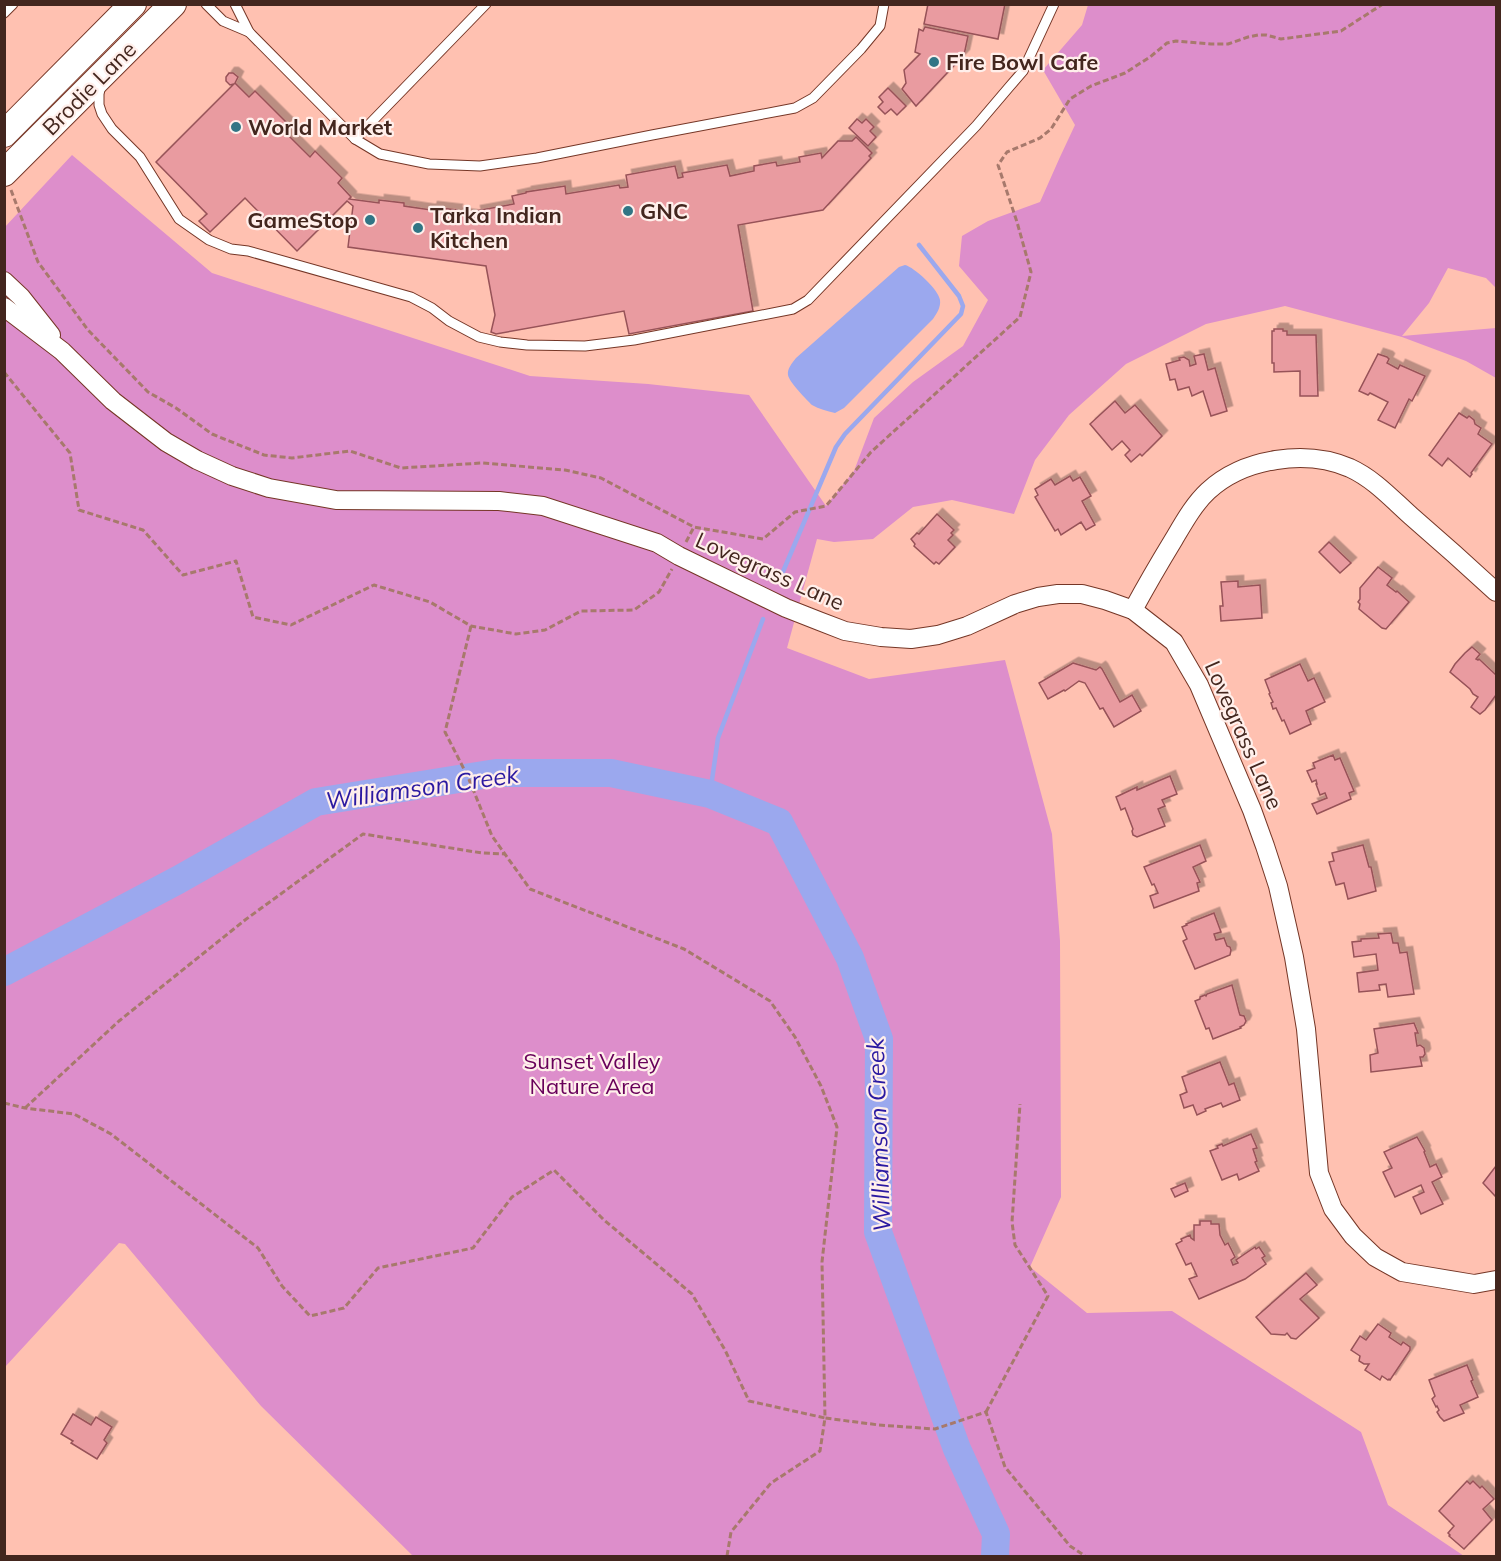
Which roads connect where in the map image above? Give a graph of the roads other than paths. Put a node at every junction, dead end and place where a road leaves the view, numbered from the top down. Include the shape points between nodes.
1 (13, 4) edge
2 (133, 4) edge
3 (173, 4) edge
4 (206, 4) edge
5 (235, 4) edge
6 (486, 4) edge
7 (884, 4) edge
8 (1054, 4) edge
9 (4, 13) edge
10 (249, 32) junction
11 (106, 70) junction
12 (4, 134) edge
13 (355, 139) junction
14 (6, 178) edge
15 (4, 281) edge
16 (4, 308) edge
17 (62, 351) junction
18 (1497, 592) edge
19 (1133, 610) junction
20 (1497, 1280) edge

1 - 9 lane
2 - 12 main road, Brodie Lane
3 - 11 main road, Brodie Lane
4 - 10 lane via 223,21
5 - 10 lane
6 - 13 lane
7 - 13 lane via 880,26 861,49 813,98 795,108 480,166 429,164 380,154
8 - 11 lane via 1023,71 1004,94 808,300 793,309 585,346 500,342 479,337 411,297 209,240 179,219 140,157 102,114 99,94
10 - 13 lane
11 - 14 main road, Brodie Lane
15 - 17 street, Lovegrass Lane
16 - 17 street, Lovegrass Lane
17 - 19 street, Lovegrass Lane via 113,401 166,442 232,476 269,488 336,500 499,501 543,506 657,543 786,608 845,631 911,639 967,626 1015,604 1058,594 1082,594
18 - 19 street via 1375,484 1330,462 1278,459 1230,475 1209,490 1180,528
19 - 20 street, Lovegrass Lane via 1174,642 1199,685 1265,846 1294,957 1306,1029 1318,1173 1333,1209 1375,1257 1402,1272 1474,1284

